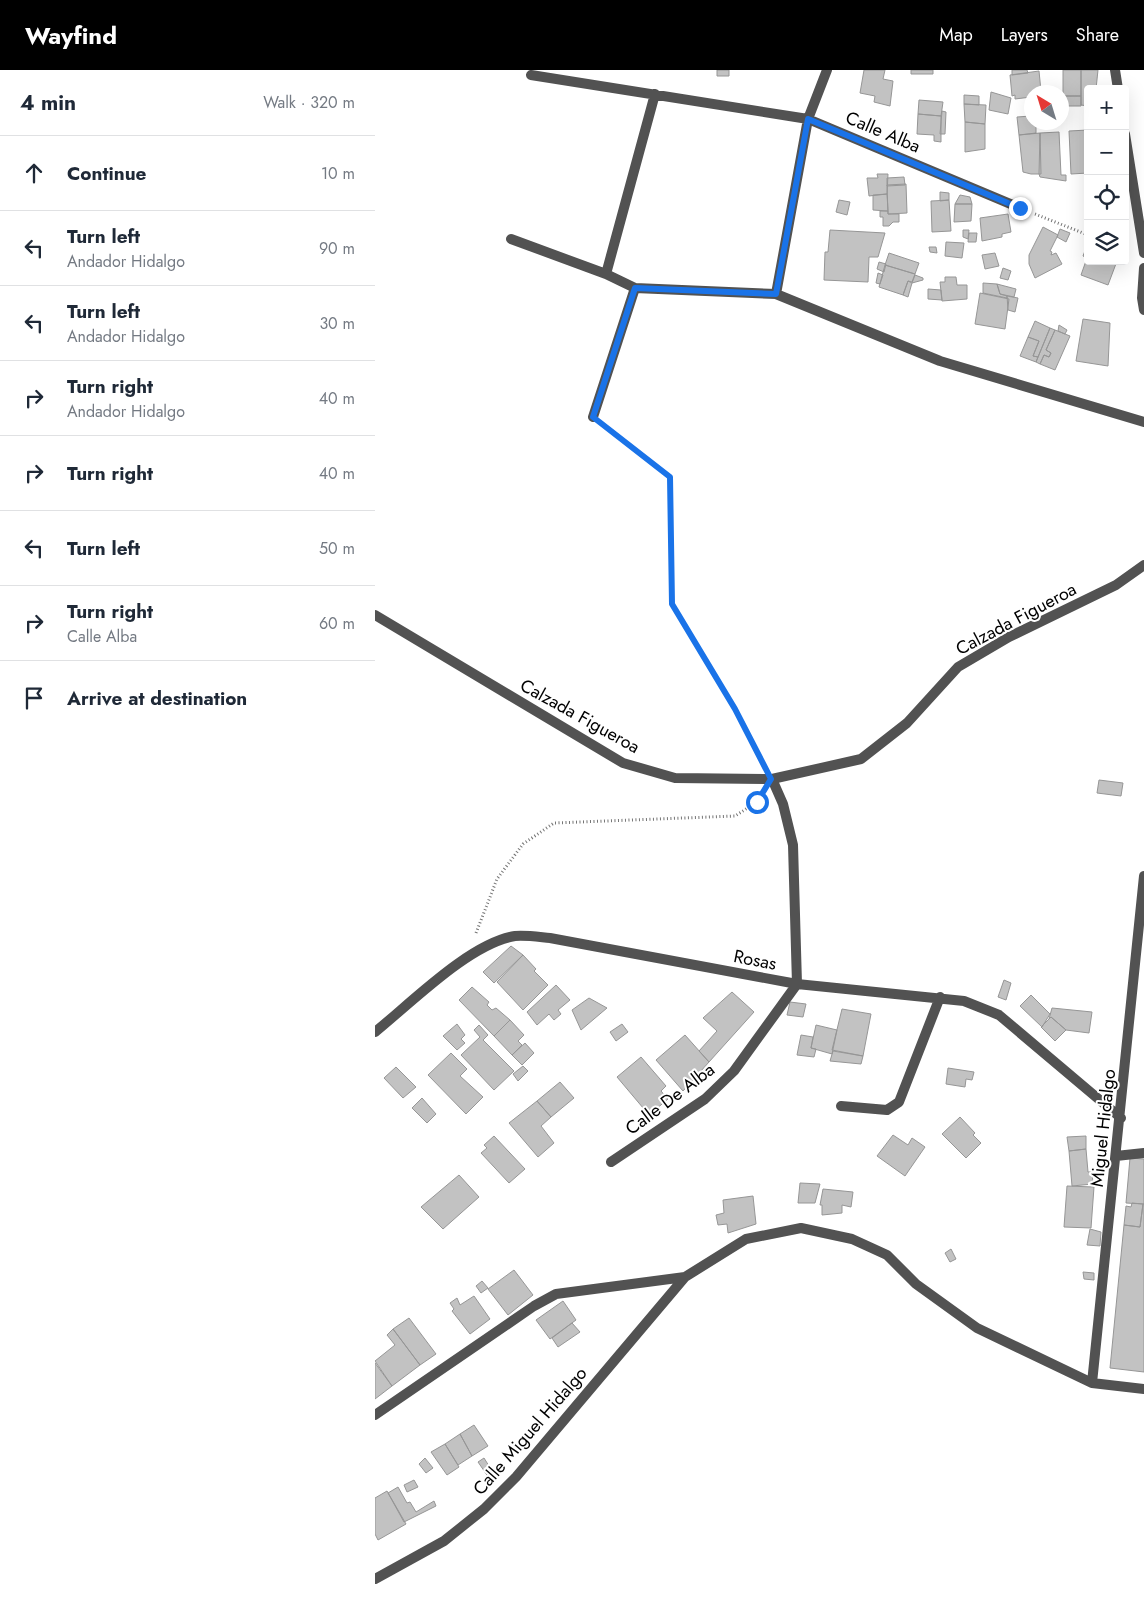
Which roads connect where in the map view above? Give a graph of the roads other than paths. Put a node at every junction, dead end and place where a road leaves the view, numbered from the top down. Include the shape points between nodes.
1 (827, 70) edge
2 (1115, 70) edge
3 (531, 75) dead end
4 (1117, 85) edge
5 (655, 94) junction
6 (808, 119) junction
7 (1129, 159) edge
8 (1020, 208) road end
9 (511, 239) dead end
10 (1144, 253) edge
11 (1144, 268) edge
12 (607, 274) junction
13 (635, 288) junction
14 (776, 294) junction
15 (1144, 310) edge
16 (593, 417) road end
17 (1144, 422) edge
18 (1144, 565) edge
19 (375, 615) edge
20 (771, 779) junction
21 (1144, 876) edge
22 (797, 984) junction
23 (940, 997) junction
24 (375, 1032) edge
25 (841, 1106) dead end
26 (1121, 1118) junction
27 (1144, 1153) edge
28 (1116, 1156) junction
29 (611, 1162) dead end
30 (685, 1277) junction
31 (1092, 1383) junction
32 (1144, 1389) edge
33 (375, 1415) edge
34 (375, 1579) edge

1 - 6 street
2 - 4 street
3 - 5 street, Calle Alba
5 - 6 street, Calle Alba
5 - 12 street
6 - 8 street, Calle Alba
6 - 14 street
7 - 10 street
9 - 12 street
11 - 15 street
12 - 13 street
13 - 14 street
13 - 16 street
14 - 17 street via 940,361
18 - 20 street, Calzada Figueroa via 1116,585 1009,637 958,667 907,723 861,759
19 - 20 street, Calzada Figueroa via 623,763 675,778
20 - 22 street via 783,804 793,845
21 - 26 street, Miguel Hidalgo
22 - 23 street, Rosas
22 - 24 street, Rosas via 550,938 515,936 469,956
22 - 29 street, Calle De Alba via 734,1071 705,1098
23 - 25 street via 899,1102 887,1110
23 - 26 street, Rosas via 964,1001 999,1015
26 - 28 street, Miguel Hidalgo
27 - 28 street
28 - 31 street, Miguel Hidalgo
30 - 31 street, Calle Miguel Hidalgo via 746,1239 801,1228 852,1239 887,1255 916,1284 977,1328
30 - 33 street, Calle Miguel Hidalgo via 556,1294
30 - 34 street, Calle Miguel Hidalgo via 484,1509 444,1541
31 - 32 street, Calle Miguel Hidalgo

